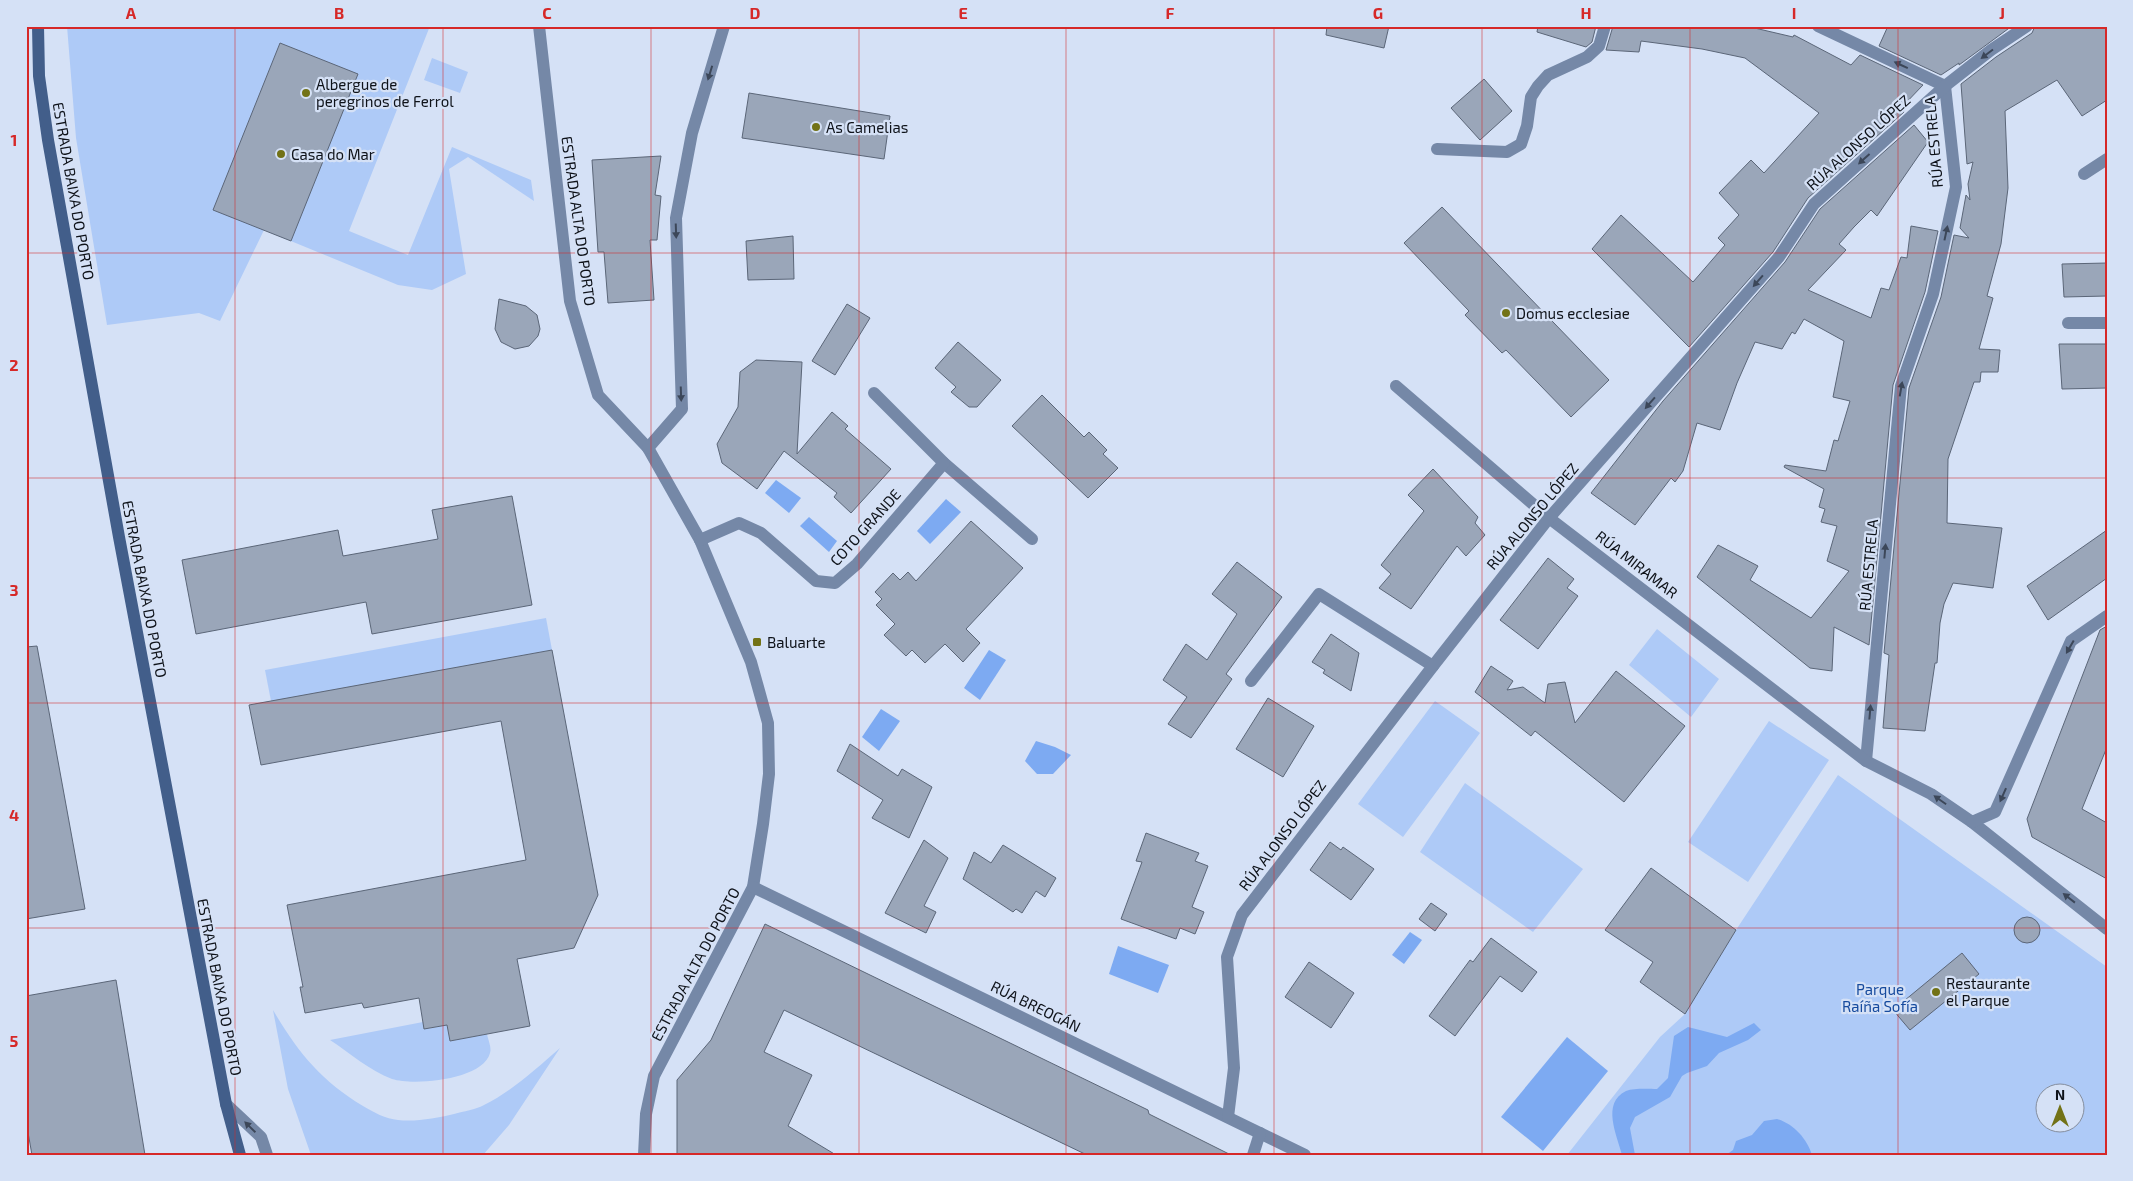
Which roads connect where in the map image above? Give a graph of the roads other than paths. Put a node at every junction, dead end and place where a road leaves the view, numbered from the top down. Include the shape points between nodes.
1 (38, 26) edge
2 (539, 26) edge
3 (724, 26) edge
4 (1605, 26) edge
5 (1818, 26) edge
6 (2027, 26) edge
7 (1945, 86) junction
8 (1437, 149) dead end
9 (2107, 159) edge
10 (2084, 174) dead end
11 (2068, 323) dead end
12 (2107, 323) edge
13 (1396, 386) dead end
14 (874, 393) dead end
15 (648, 448) junction
16 (944, 463) junction
17 (1550, 518) junction
18 (1032, 539) dead end
19 (700, 540) junction
20 (2107, 616) edge
21 (1432, 666) junction
22 (1251, 682) dead end
23 (1866, 761) junction
24 (1972, 822) junction
25 (754, 887) junction
26 (2107, 929) edge
27 (226, 1104) junction
28 (1228, 1117) junction
29 (1260, 1133) junction
30 (240, 1155) edge
31 (267, 1155) edge
32 (644, 1155) edge
33 (1253, 1155) edge
34 (1305, 1155) edge

1 - 27 main road, ESTRADA BAIXA DO PORTO via 39,76 48,140
2 - 15 street, ESTRADA ALTA DO PORTO via 570,301 598,395
3 -> 15 street via 692,132 676,218 682,409
4 - 8 street via 1600,46 1587,57 1548,75 1538,86 1531,97 1528,126 1521,144 1507,152
7 -> 5 street
6 -> 7 street, RÚA ALONSO LÓPEZ
7 -> 17 street, RÚA ALONSO LÓPEZ via 1814,204 1779,257
23 -> 7 street, RÚA ESTRELA via 1901,386 1933,294 1956,187
9 - 10 street
11 - 12 street
13 - 17 street, RÚA MIRAMAR
14 - 16 street
15 - 19 street, ESTRADA ALTA DO PORTO
16 - 18 street
16 - 19 street, COTO GRANDE via 857,564 836,583 816,581 761,533 739,523
17 - 21 street, RÚA ALONSO LÓPEZ
17 - 23 street, RÚA MIRAMAR
19 - 25 street, ESTRADA ALTA DO PORTO via 751,662 768,723 769,774
20 -> 24 street via 2071,641 1995,812
21 - 22 street via 1318,594
21 - 28 street, RÚA ALONSO LÓPEZ via 1242,915 1226,957 1234,1068
24 -> 23 street via 1931,794
26 -> 24 street
25 - 28 street, RÚA BREOGÁN
25 - 32 street, ESTRADA ALTA DO PORTO via 654,1076 646,1114
27 - 30 main road, ESTRADA BAIXA DO PORTO
31 -> 27 street via 261,1137
28 - 29 street, RÚA BREOGÁN
29 - 33 street
29 - 34 street, RÚA BREOGÁN

